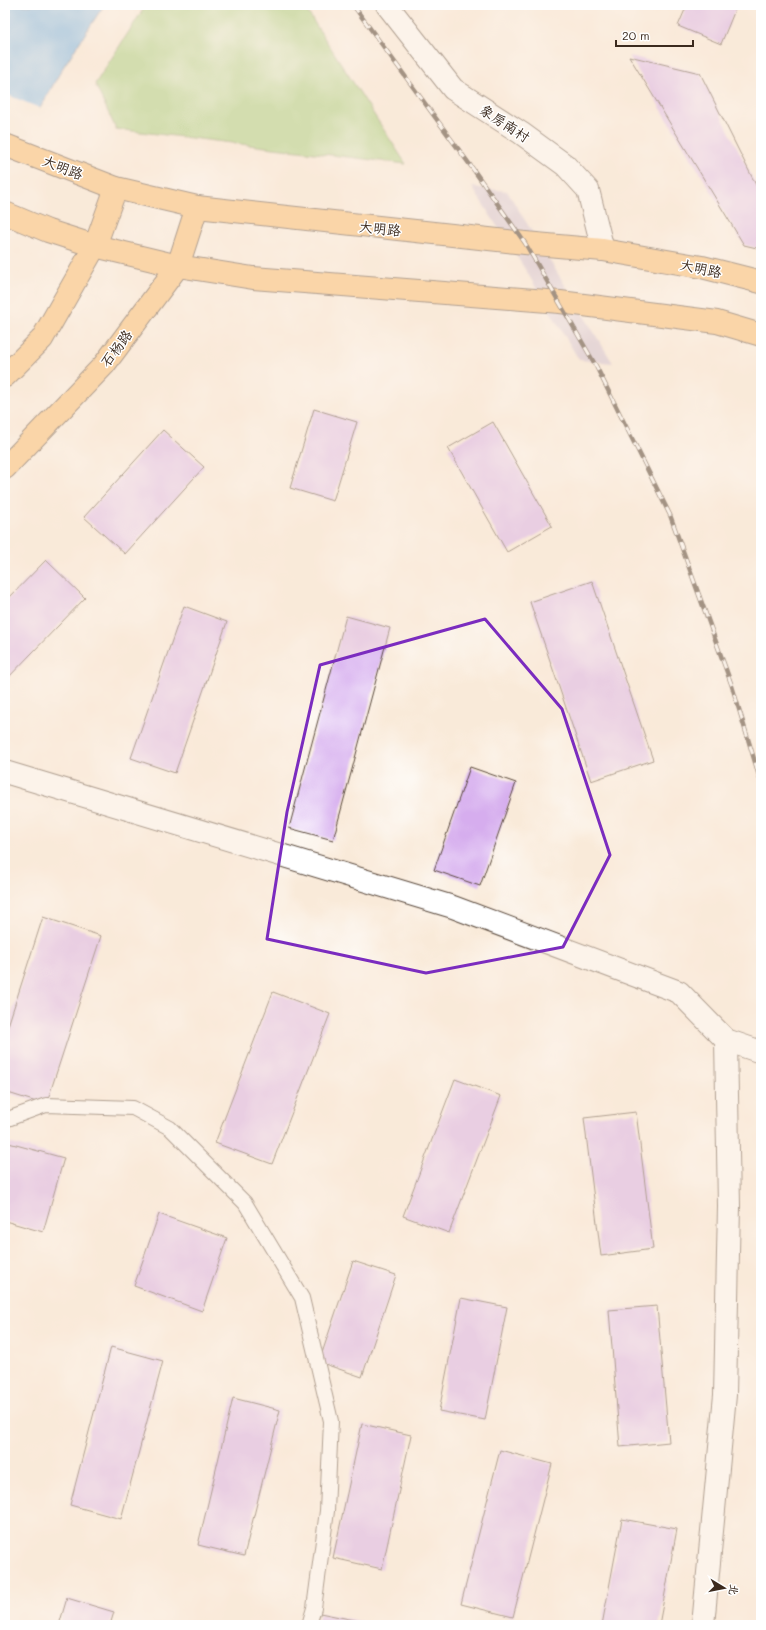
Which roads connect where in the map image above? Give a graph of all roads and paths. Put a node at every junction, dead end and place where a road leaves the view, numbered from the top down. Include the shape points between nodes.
1 (387, 5) edge
2 (5, 145) edge
3 (116, 188) junction
4 (197, 207) junction
5 (5, 214) edge
6 (95, 246) junction
7 (603, 250) junction
8 (178, 266) junction
9 (761, 282) edge
10 (761, 335) edge
11 (5, 376) edge
12 (5, 468) edge
13 (5, 772) edge
14 (726, 1040) junction
15 (761, 1052) edge
16 (5, 1120) edge
17 (309, 1625) edge
18 (703, 1625) edge

1 - 7 street, 象房南村 via 453,89 565,165 588,190
2 - 3 main road, 大明路
3 - 4 main road, 大明路
3 - 6 main road
4 - 7 main road, 大明路
4 - 8 main road, 石杨路
5 - 6 main road
6 - 8 main road
6 - 11 main road via 42,339
7 - 9 main road, 大明路 via 702,267
8 - 10 main road via 253,278 560,302 716,322
8 - 12 main road, 石杨路 via 104,365
13 - 14 street via 453,907 679,992
14 - 15 street
14 - 18 street via 729,1206 725,1395
16 - 17 lane via 46,1105 132,1108 170,1128 245,1203 302,1298 331,1421 327,1511 314,1608

